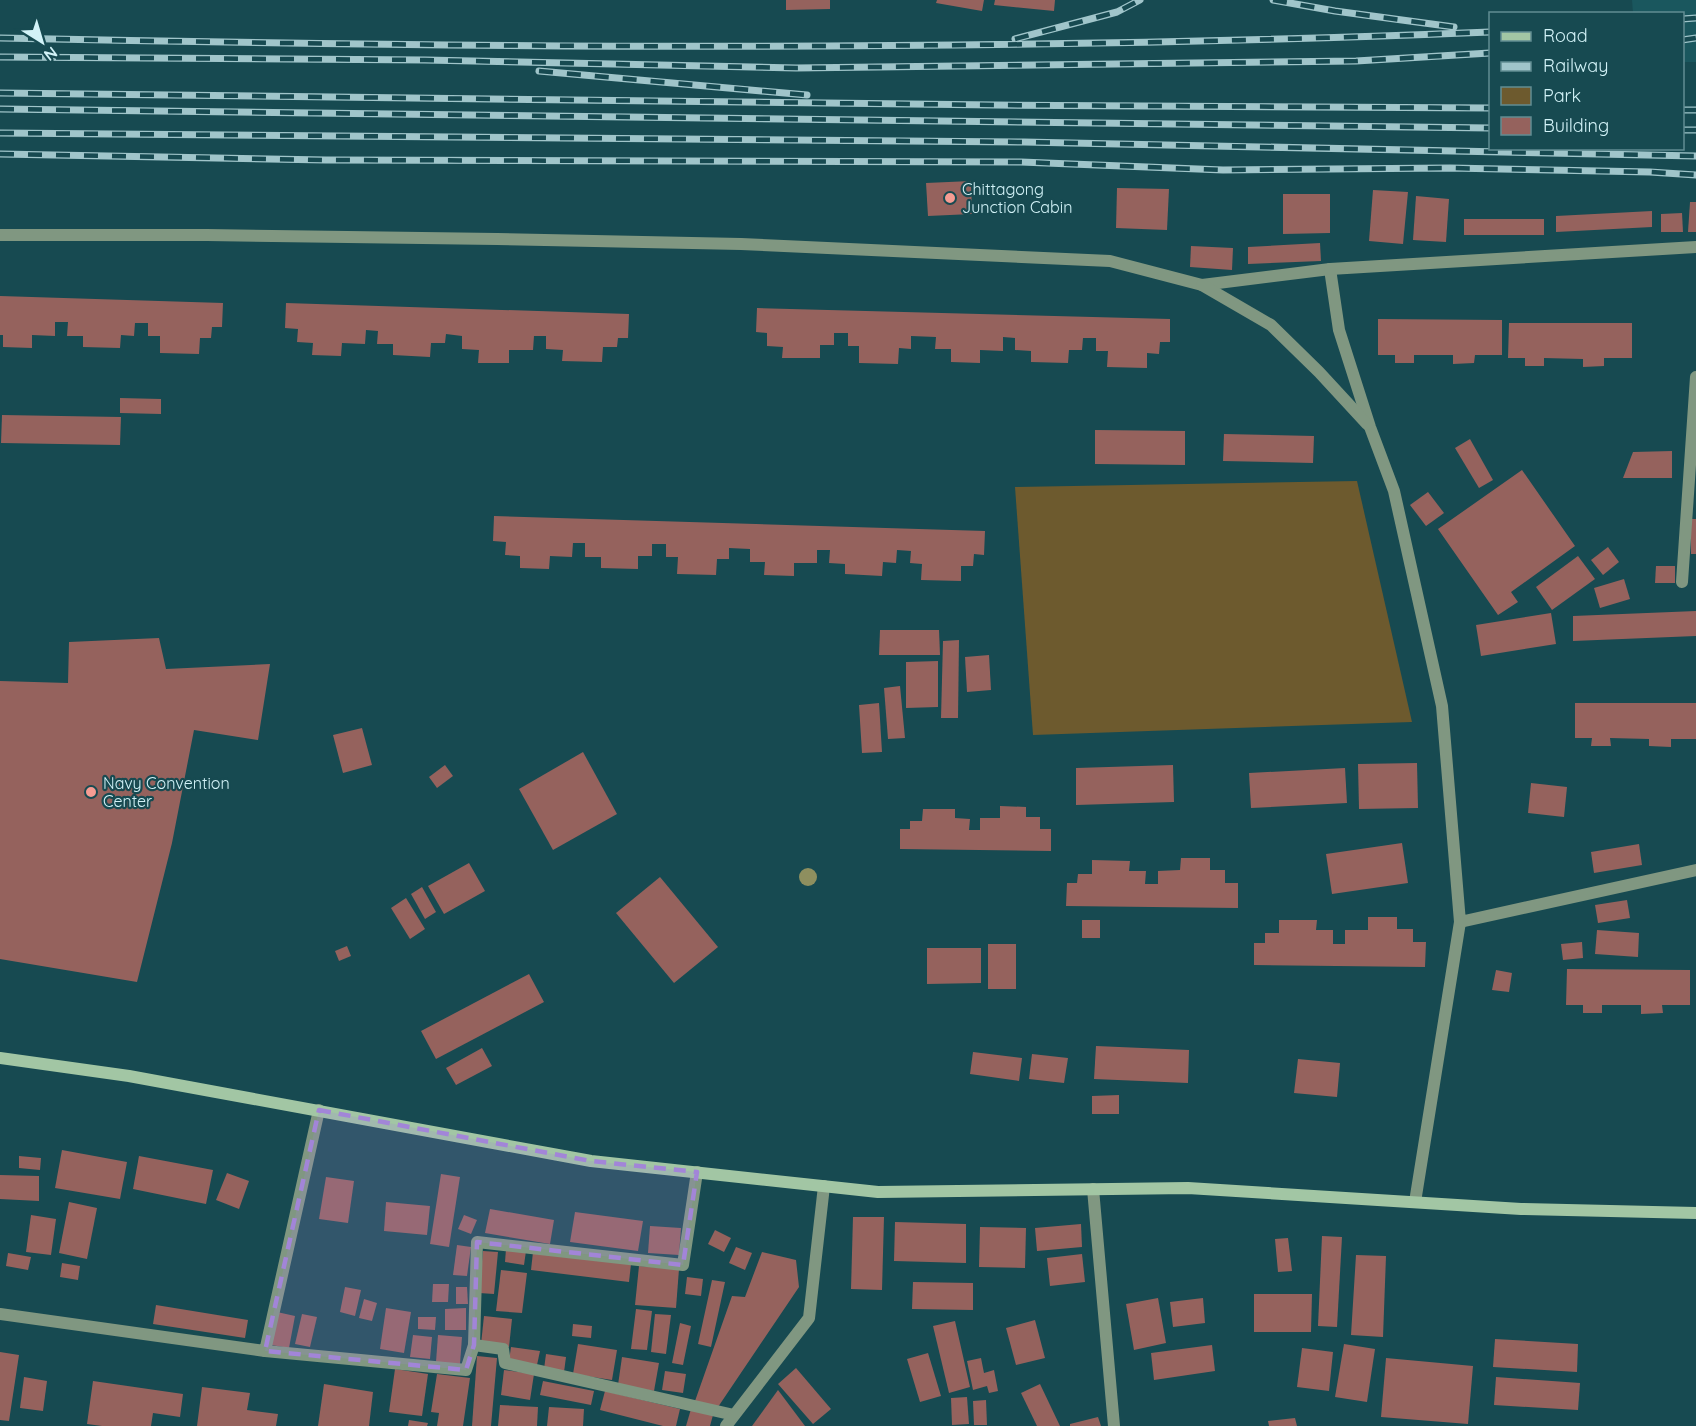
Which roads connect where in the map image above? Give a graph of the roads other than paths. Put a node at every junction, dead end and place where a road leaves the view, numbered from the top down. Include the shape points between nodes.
1 (0, 235) edge
2 (1696, 247) edge
3 (1330, 269) junction
4 (1202, 285) junction
5 (1696, 377) edge
6 (1370, 427) junction
7 (1682, 582) dead end
8 (1696, 870) edge
9 (1460, 922) junction
10 (0, 1058) edge
11 (319, 1110) junction
12 (697, 1172) junction
13 (824, 1186) junction
14 (1093, 1189) junction
15 (1415, 1202) junction
16 (1696, 1213) edge
17 (0, 1314) edge
18 (474, 1345) junction
19 (265, 1351) junction
20 (734, 1415) junction
21 (726, 1426) edge
22 (1114, 1426) edge

1 - 4 street via 753,245 1110,261
2 - 3 street
3 - 4 street
3 - 6 street via 1339,330
4 - 6 street via 1271,325
5 - 7 street
6 - 9 street via 1394,491 1442,706
8 - 9 street
9 - 15 street
10 - 11 main road
11 - 12 main road via 591,1161
11 - 19 street
12 - 13 main road
12 - 18 street via 683,1264 477,1242
13 - 14 main road via 878,1192
13 - 20 street via 809,1317
14 - 15 main road via 1188,1188
14 - 22 street
15 - 16 main road
17 - 19 street
18 - 19 street via 466,1370
18 - 20 street via 503,1349 505,1363
20 - 21 street

